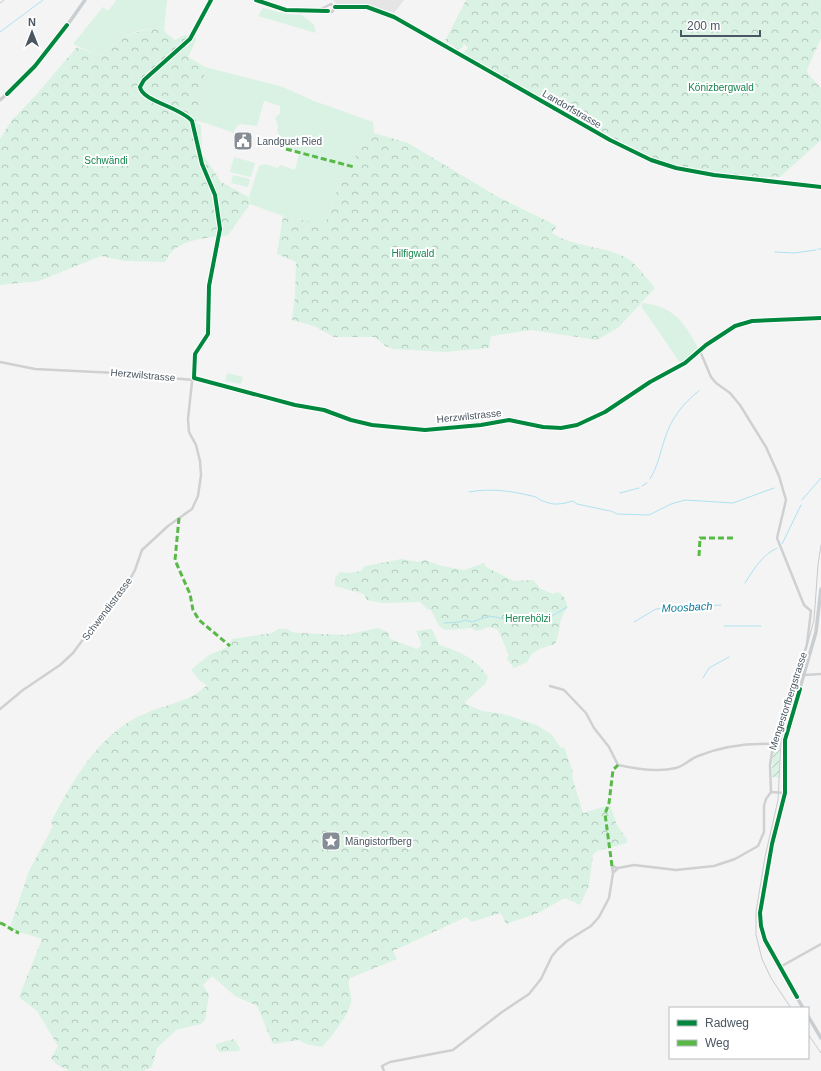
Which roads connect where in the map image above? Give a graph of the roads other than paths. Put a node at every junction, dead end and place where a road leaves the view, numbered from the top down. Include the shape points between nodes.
1 (85, 0) edge
2 (211, 0) edge
3 (256, 0) edge
4 (331, 2) edge
5 (327, 6) junction
6 (335, 7) junction
7 (320, 10) junction
8 (328, 11) junction
9 (0, 100) edge
10 (821, 187) edge
11 (821, 318) edge
12 (700, 351) junction
13 (0, 362) edge
14 (194, 379) junction
15 (821, 589) edge
16 (821, 674) edge
17 (804, 675) junction
18 (550, 686) dead end
19 (0, 709) edge
20 (774, 744) junction
21 (771, 792) junction
22 (785, 793) junction
23 (618, 868) junction
24 (613, 874) junction
25 (821, 944) edge
26 (780, 967) junction
27 (802, 1007) edge
28 (809, 1018) edge
29 (821, 1037) edge
30 (384, 1071) edge

1 - 9 main road via 35,66
2 - 14 street, Schwendistrasse via 190,39 144,80 140,87 146,96 176,108 192,121 202,164 215,195 218,211 220,231 209,286 208,331 206,339 195,354
3 - 7 street via 286,10
4 - 5 street
4 - 6 street
5 - 7 street
5 - 8 street
6 - 8 street, Landorfstrasse via 333,12
6 - 10 street, Landorfstrasse via 367,7 394,17 610,140 656,162 714,175
7 - 8 street
11 - 12 street, Herzwilstrasse via 743,323 706,344
12 - 14 street, Herzwilstrasse via 605,412 577,425 561,428 509,420 425,430 372,425 324,410
12 - 20 street, Mengestorfbergstrasse via 712,378 740,405 766,447 779,476 786,500 777,538 804,605 811,611 807,644 787,711
13 - 14 street, Herzwilstrasse via 35,368
14 - 19 street, Schwendistrasse via 188,424 198,450 201,475 200,491 195,505 142,550 125,588 70,657 59,667 22,690
15 - 17 main road via 817,628
16 - 17 street
17 - 22 main road via 784,743
18 - 20 street via 564,690 586,713 609,747 618,766 674,768 696,757 731,746
20 - 21 street, Mengestorfbergstrasse via 770,765
21 - 22 street
21 - 23 street, Mengestorfbergstrasse via 763,811 763,839 756,848 745,855 724,864 707,867 676,870 634,865
22 - 26 main road via 772,844 760,913 763,935
23 - 24 street
23 - 24 street via 612,866
24 - 30 street via 609,898 599,917 591,926 558,949 529,994 454,1050 390,1062 382,1066
25 - 26 street
26 - 27 main road
28 - 29 main road

